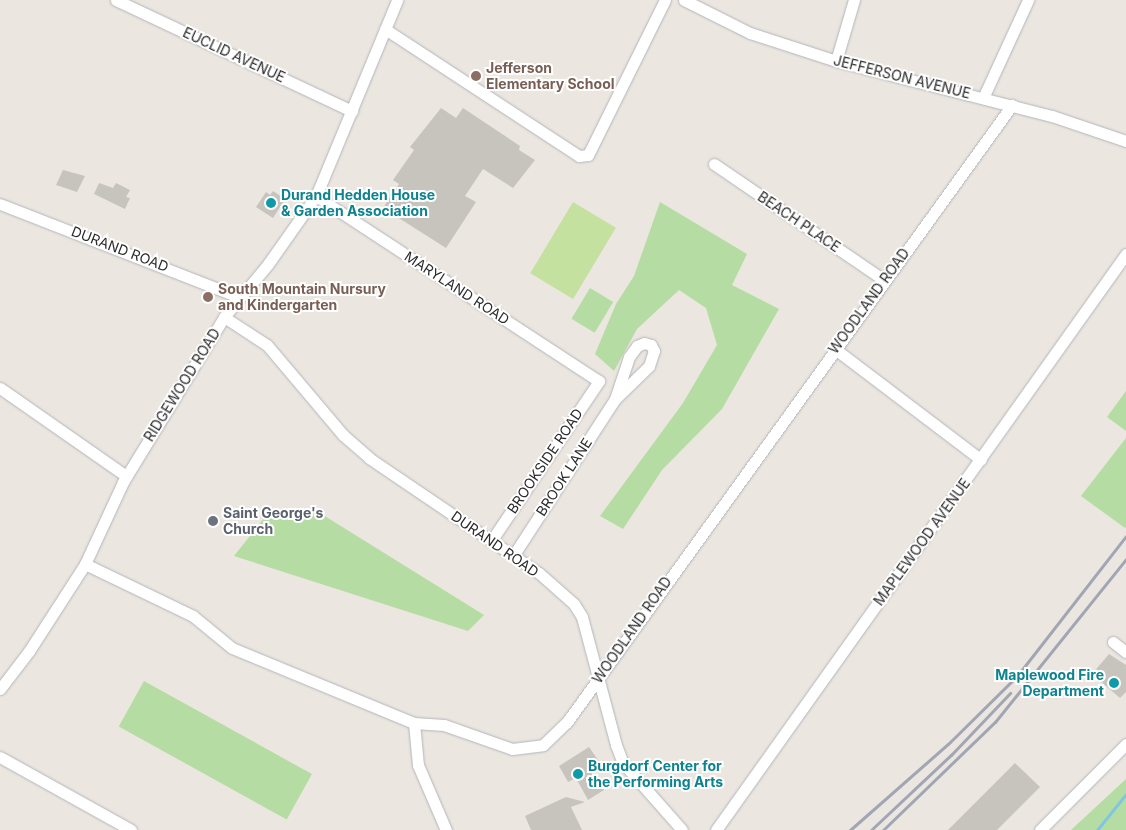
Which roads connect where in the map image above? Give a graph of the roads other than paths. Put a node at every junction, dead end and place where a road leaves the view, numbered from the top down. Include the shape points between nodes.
1 (116, 0) edge
2 (397, 0) edge
3 (666, 0) edge
4 (684, 0) edge
5 (854, 0) edge
6 (1028, 0) edge
7 (385, 29) junction
8 (836, 61) junction
9 (983, 98) junction
10 (1012, 105) junction
11 (352, 110) junction
12 (1126, 141) edge
13 (714, 164) dead end
14 (316, 196) junction
15 (0, 204) edge
16 (1126, 254) edge
17 (884, 280) junction
18 (238, 297) junction
19 (224, 317) junction
20 (835, 349) junction
21 (599, 381) joint
22 (0, 388) edge
23 (615, 399) junction
24 (981, 460) junction
25 (126, 476) junction
26 (491, 540) junction
27 (513, 556) junction
28 (85, 564) junction
29 (1112, 642) dead end
30 (1126, 652) edge
31 (599, 678) junction
32 (0, 689) edge
33 (414, 723) junction
34 (1126, 744) edge
35 (0, 757) edge
36 (131, 830) edge
37 (446, 830) edge
38 (682, 830) edge
39 (716, 830) edge
40 (1040, 830) edge

1 - 11 street, EUCLID AVENUE
2 - 7 street, RIDGEWOOD ROAD
3 - 7 street via 588,155 579,156
4 - 8 street, JEFFERSON AVENUE via 750,33
5 - 8 street
6 - 9 street
7 - 11 street, RIDGEWOOD ROAD
8 - 9 street, JEFFERSON AVENUE
9 - 10 street, JEFFERSON AVENUE
10 - 12 street, JEFFERSON AVENUE
10 - 17 street, WOODLAND ROAD
11 - 14 street, RIDGEWOOD ROAD
13 - 17 street, BEACH PLACE
14 - 18 street, RIDGEWOOD ROAD via 268,264
14 - 21 street, MARYLAND ROAD
15 - 18 street, DURAND ROAD
16 - 24 street, MAPLEWOOD AVENUE
17 - 20 street, WOODLAND ROAD
18 - 19 street, RIDGEWOOD ROAD
19 - 25 street, RIDGEWOOD ROAD
19 - 26 street, DURAND ROAD via 267,345 343,435 369,458
20 - 24 street
20 - 31 street, WOODLAND ROAD
21 - 26 street, BROOKSIDE ROAD
22 - 25 street
23 - 23 street, BROOK LANE via 649,366 654,351 651,345 637,346 629,357
23 - 27 street, BROOK LANE
24 - 39 street, MAPLEWOOD AVENUE
25 - 28 street, RIDGEWOOD ROAD
26 - 27 street, DURAND ROAD
27 - 31 street, DURAND ROAD via 574,604 582,617
28 - 32 street, RIDGEWOOD ROAD via 30,651
28 - 33 street, WOODLAND ROAD via 193,616 232,648
29 - 30 street
31 - 33 street, WOODLAND ROAD via 558,733 543,745 532,748 502,747 444,725
31 - 38 street, DURAND ROAD via 624,763
33 - 37 street via 418,764
34 - 40 street
35 - 36 street

